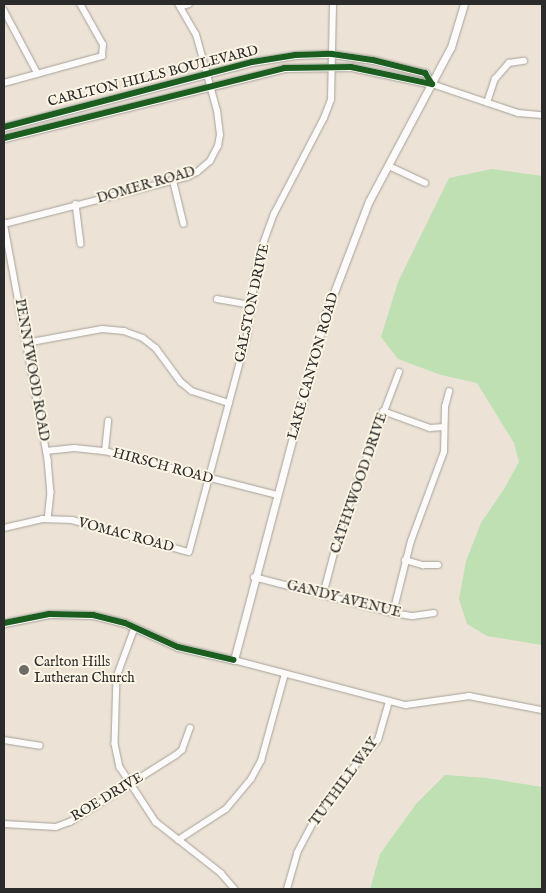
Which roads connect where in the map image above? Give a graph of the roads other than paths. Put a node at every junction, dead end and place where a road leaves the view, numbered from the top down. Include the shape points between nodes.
1 (80, 4) edge
2 (189, 4) edge
3 (333, 4) edge
4 (464, 4) edge
5 (179, 6) edge
6 (4, 10) edge
7 (332, 54) junction
8 (524, 61) dead end
9 (333, 66) junction
10 (38, 74) junction
11 (207, 74) junction
12 (4, 83) edge
13 (432, 84) junction
14 (210, 86) junction
15 (486, 102) junction
16 (542, 116) edge
17 (4, 127) edge
18 (4, 138) edge
19 (389, 166) junction
20 (173, 179) junction
21 (425, 183) dead end
22 (76, 204) junction
23 (4, 223) edge
24 (184, 224) dead end
25 (81, 244) dead end
26 (217, 299) dead end
27 (251, 305) junction
28 (26, 343) junction
29 (399, 372) dead end
30 (449, 392) dead end
31 (229, 403) junction
32 (383, 411) junction
33 (108, 421) dead end
34 (444, 427) junction
35 (46, 450) junction
36 (105, 451) junction
37 (209, 479) junction
38 (277, 495) junction
39 (48, 519) junction
40 (4, 528) edge
41 (189, 552) joint
42 (405, 560) junction
43 (438, 565) dead end
44 (254, 577) junction
45 (322, 595) junction
46 (393, 613) junction
47 (434, 613) dead end
48 (4, 623) edge
49 (135, 628) junction
50 (234, 660) junction
51 (285, 674) junction
52 (389, 702) junction
53 (542, 710) edge
54 (190, 728) dead end
55 (4, 740) edge
56 (40, 746) dead end
57 (130, 784) junction
58 (4, 824) edge
59 (178, 840) junction
60 (236, 889) edge
61 (287, 889) edge

1 - 10 street via 103,45 102,56
2 - 5 street
3 - 7 street, GALSTON DRIVE
4 - 13 street, LAKE CANYON ROAD via 451,47
5 - 11 street, DOMER ROAD via 196,35
6 - 10 street
7 - 9 street, GALSTON DRIVE
7 - 11 street, CARLTON HILLS BOULEVARD via 295,55
7 - 13 street, CARLTON HILLS BOULEVARD via 425,73
8 - 15 street via 509,63 495,79
9 - 13 street, CARLTON HILLS BOULEVARD
9 - 14 street, CARLTON HILLS BOULEVARD via 284,68
9 - 27 street, GALSTON DRIVE via 329,106 272,218 258,262
10 - 12 street
11 - 14 street, DOMER ROAD
11 - 17 street, CARLTON HILLS BOULEVARD
13 - 15 street, CARLTON HILLS BOULEVARD
13 - 19 street, LAKE CANYON ROAD
14 - 18 street, CARLTON HILLS BOULEVARD
14 - 20 street, DOMER ROAD via 220,128 216,151 197,172
15 - 16 street, CARLTON HILLS BOULEVARD via 518,113
19 - 21 street
19 - 38 street, LAKE CANYON ROAD via 370,201 325,316
20 - 22 street, DOMER ROAD
20 - 24 street
22 - 23 street, DOMER ROAD
22 - 25 street
23 - 28 street, PENNYWOOD ROAD
26 - 27 street
27 - 31 street, GALSTON DRIVE via 247,335
28 - 31 street via 102,329 128,332 156,348 176,376 192,391
28 - 35 street, PENNYWOOD ROAD
29 - 32 street, CATHYWOOD DRIVE
30 - 34 street
31 - 37 street, GALSTON DRIVE
32 - 34 street via 430,428
32 - 45 street, CATHYWOOD DRIVE via 342,523
33 - 36 street
34 - 42 street via 443,457
35 - 36 street, HIRSCH ROAD
35 - 39 street, PENNYWOOD ROAD via 51,492
36 - 37 street, HIRSCH ROAD
37 - 38 street, HIRSCH ROAD
37 - 41 street, GALSTON DRIVE
38 - 44 street, LAKE CANYON ROAD
39 - 40 street, VOMAC ROAD
39 - 41 street, VOMAC ROAD via 88,523
42 - 43 street
42 - 46 street
44 - 45 street, GANDY AVENUE
44 - 50 street, LAKE CANYON ROAD
45 - 46 street, GANDY AVENUE
46 - 47 street, GANDY AVENUE via 413,616
48 - 49 street via 49,614 74,613 109,618
49 - 50 street via 178,647
49 - 57 street via 116,685 116,756
50 - 51 street
51 - 52 street
51 - 59 street via 261,761 251,779 226,809
52 - 53 street via 406,705 469,696
52 - 61 street, TUTHILL WAY via 378,740 314,821 297,853
54 - 57 street, ROE DRIVE via 182,750
55 - 56 street
57 - 58 street, ROE DRIVE via 70,822 56,827
57 - 59 street via 156,822
59 - 60 street via 221,873

